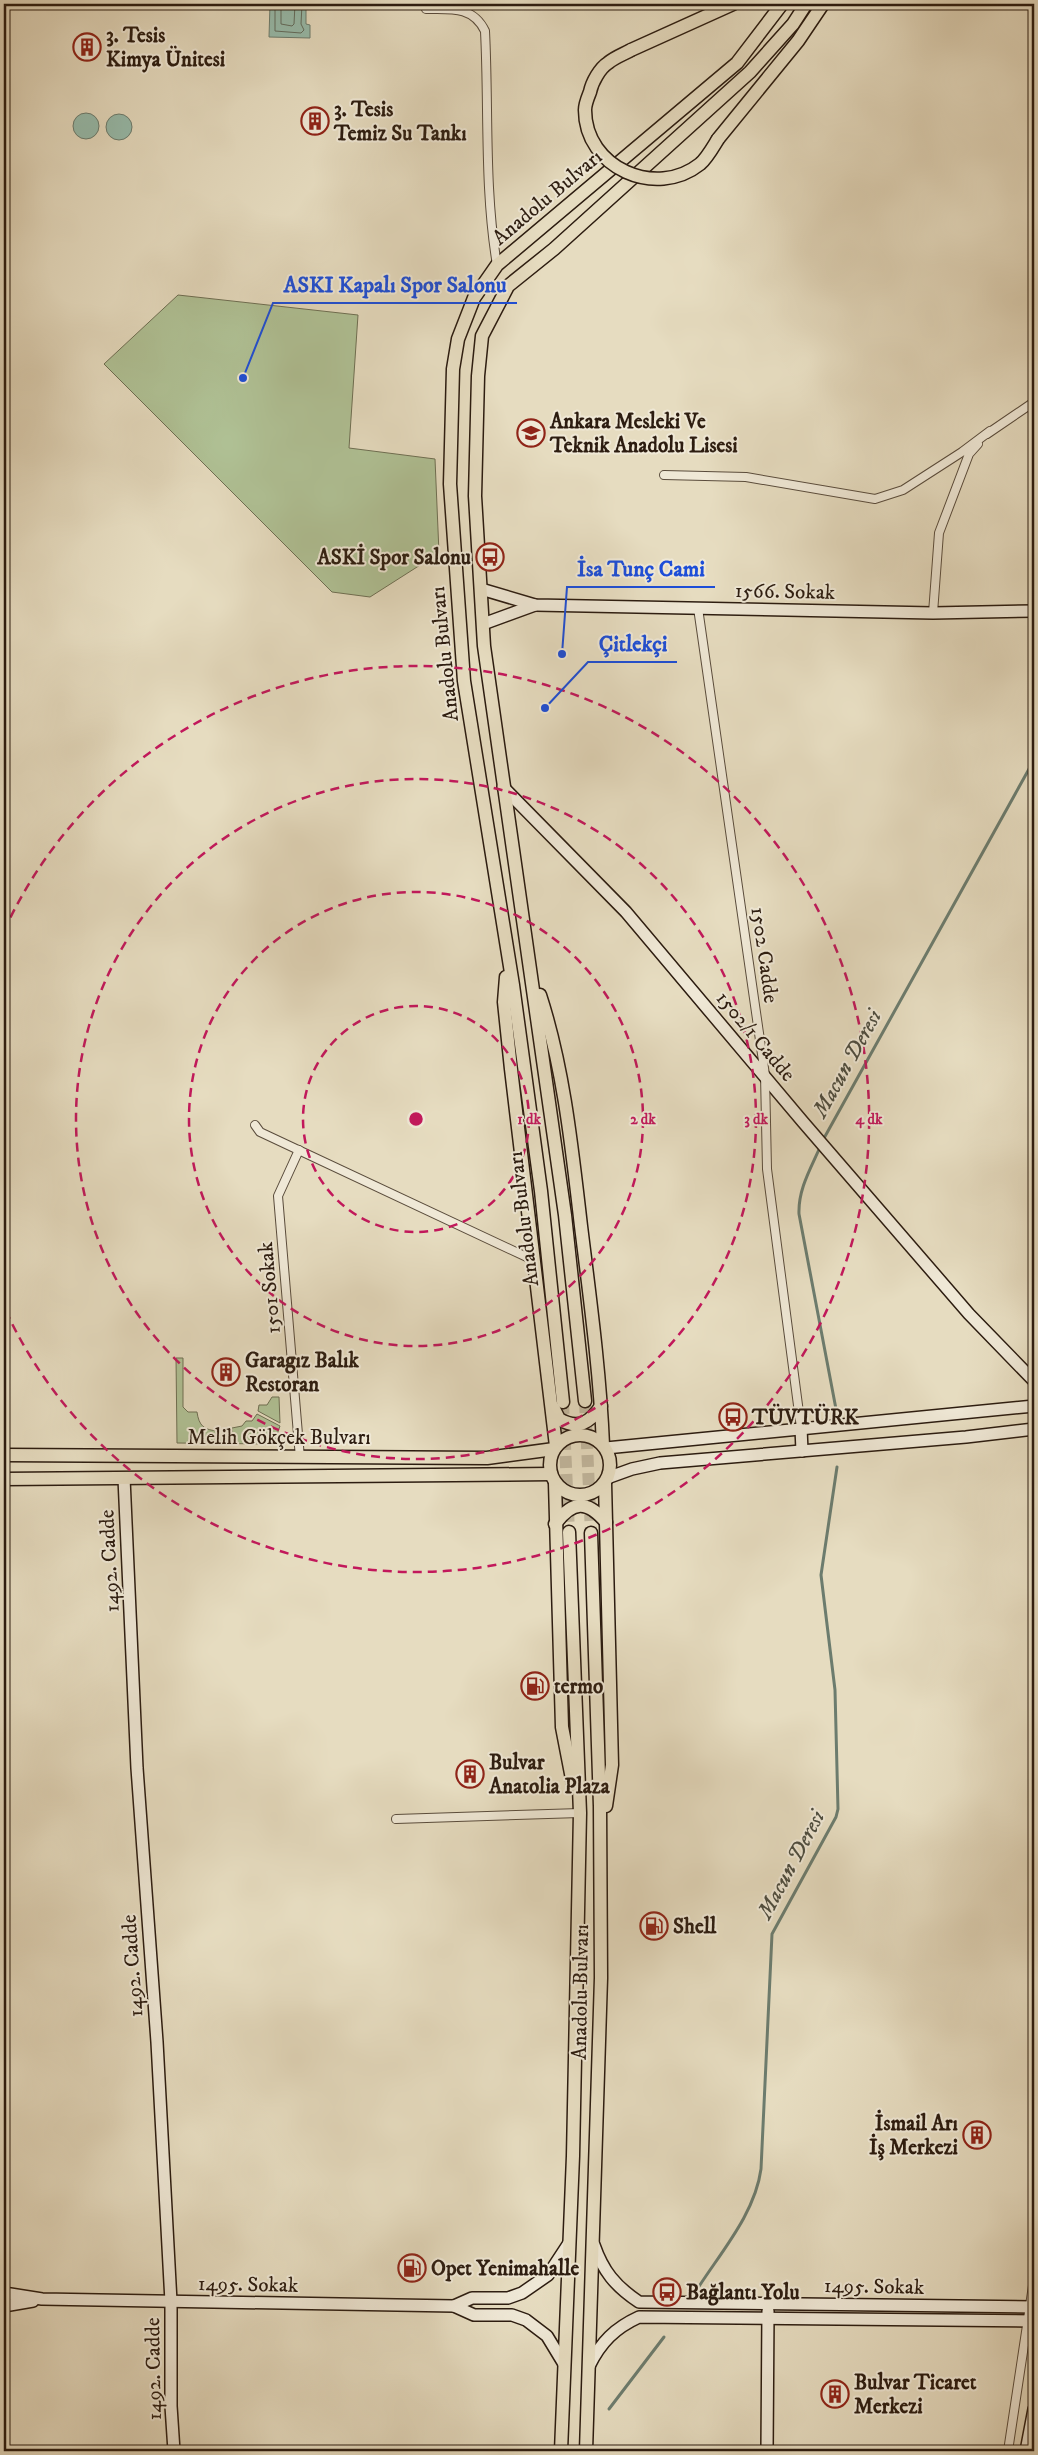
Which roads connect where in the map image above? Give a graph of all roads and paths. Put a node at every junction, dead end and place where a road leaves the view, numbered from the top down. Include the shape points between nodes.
1 (733, 4) edge
2 (782, 4) edge
3 (806, 4) edge
4 (823, 4) edge
5 (426, 9) dead end
6 (497, 265) junction
7 (1034, 402) edge
8 (990, 431) junction
9 (664, 475) dead end
10 (481, 589) junction
11 (535, 605) junction
12 (698, 608) junction
13 (1034, 611) edge
14 (933, 613) junction
15 (483, 624) junction
16 (503, 787) junction
17 (507, 952) junction
18 (529, 962) junction
19 (765, 1075) junction
20 (255, 1125) dead end
21 (299, 1150) junction
22 (534, 1260) junction
23 (1034, 1381) edge
24 (585, 1400) tunnel mouth
25 (557, 1402) junction
26 (601, 1406) junction
27 (1034, 1406) edge
28 (801, 1428) junction
29 (1034, 1428) edge
30 (604, 1447) junction
31 (555, 1448) junction
32 (802, 1451) junction
33 (4, 1455) edge
34 (300, 1458) junction
35 (124, 1478) junction
36 (553, 1478) junction
37 (4, 1479) edge
38 (606, 1480) junction
39 (606, 1522) junction
40 (556, 1524) junction
41 (569, 1532) tunnel mouth
42 (591, 1533) tunnel mouth
43 (580, 1809) junction
44 (396, 1819) dead end
45 (601, 1843) junction
46 (569, 2243) junction
47 (594, 2244) junction
48 (1034, 2279) edge
49 (4, 2293) edge
50 (42, 2299) junction
51 (171, 2302) junction
52 (687, 2302) junction
53 (768, 2304) junction
54 (4, 2306) edge
55 (454, 2306) junction
56 (1032, 2307) edge
57 (687, 2318) junction
58 (768, 2318) junction
59 (1032, 2321) edge
60 (564, 2364) junction
61 (589, 2366) junction
62 (1034, 2409) edge
63 (174, 2451) edge
64 (561, 2451) edge
65 (586, 2451) edge
66 (768, 2451) edge
67 (1008, 2451) edge
68 (1026, 2451) edge

1 - 4 main road, bridge via 606,64 592,85 585,110 589,132 607,162 649,180 670,179 700,164 798,41
2 - 6 main road, Anadolu Bulvarı via 737,63
3 - 10 main road, Anadolu Bulvarı via 793,24 750,72 554,249 508,286 482,336 478,376 475,496
5 - 6 street via 458,9 479,18 486,31 489,212
6 - 17 main road, Anadolu Bulvarı via 474,298 458,339 453,369 450,484 464,681
7 - 8 street
8 - 9 street via 903,490 874,499 746,477
8 - 14 street via 969,454 938,533
10 - 11 street
10 - 15 main road, Anadolu Bulvarı
11 - 12 street, 1566. Sokak
11 - 15 street
12 - 14 street, 1566. Sokak
12 - 19 street, 1502 Cadde
13 - 14 street, 1566. Sokak
15 - 16 main road, Anadolu Bulvarı
16 - 18 main road, Anadolu Bulvarı
16 - 19 street, 1502/1 Cadde via 626,912
17 - 22 main road via 504,1002
17 - 25 main road, Anadolu Bulvarı via 549,1255
18 - 24 main road, Anadolu Bulvarı via 564,1215
18 - 26 main road via 546,1012 558,1064 577,1190
19 - 23 street, 1502/1 Cadde via 970,1314
19 - 28 street, 1502 Cadde via 767,1170
20 - 21 street via 260,1132
21 - 22 street
21 - 34 street, 1501 Sokak via 278,1196
22 - 25 main road
25 - 26 main road via 560,1419 577,1426 588,1422
25 - 31 main road
26 - 30 main road
27 - 28 street
28 - 30 street
28 - 32 street
29 - 32 street
30 - 31 main road via 588,1435 579,1434 570,1436
30 - 38 main road via 610,1458
31 - 34 main road, Melih Gökçek Bulvarı via 486,1458
31 - 36 main road via 550,1457
32 - 38 street via 660,1463 632,1469
33 - 34 main road, Melih Gökçek Bulvarı
35 - 36 main road, Melih Gökçek Bulvarı
35 - 37 main road, Melih Gökçek Bulvarı
35 - 51 street, 1492. Cadde via 137,1768 157,2042
36 - 38 main road via 571,1494 580,1495 598,1489
36 - 40 main road
38 - 39 main road
39 - 40 main road via 585,1505 573,1507
39 - 45 main road via 612,1765
40 - 43 main road via 562,1727
41 - 43 main road, Anadolu Bulvarı
42 - 45 main road, Anadolu Bulvarı
43 - 44 street
43 - 46 main road, Anadolu Bulvarı
45 - 47 main road, Anadolu Bulvarı
46 - 55 street, 1495. Sokak via 548,2275 522,2293 508,2298 472,2298
46 - 60 main road, Anadolu Bulvarı
47 - 52 street, 1495. Sokak via 607,2274 639,2302
47 - 61 main road, Anadolu Bulvarı
48 - 56 street
49 - 50 street, 1495. Sokak
50 - 51 street, 1495. Sokak
50 - 54 street, 1495. Sokak
51 - 55 street, 1495. Sokak
51 - 63 street, 1492. Cadde
52 - 53 street, 1495. Sokak
52 - 57 street
53 - 56 street, 1495. Sokak
53 - 58 street
55 - 60 street, 1495. Sokak via 474,2315 512,2315 526,2320 546,2336
56 - 59 street
57 - 58 street, 1495. Sokak
57 - 61 street, 1495. Sokak via 639,2317 624,2324 596,2351
58 - 59 street, 1495. Sokak
58 - 66 street
59 - 67 street
60 - 64 main road, Anadolu Bulvarı
61 - 65 main road, Anadolu Bulvarı
62 - 68 street

